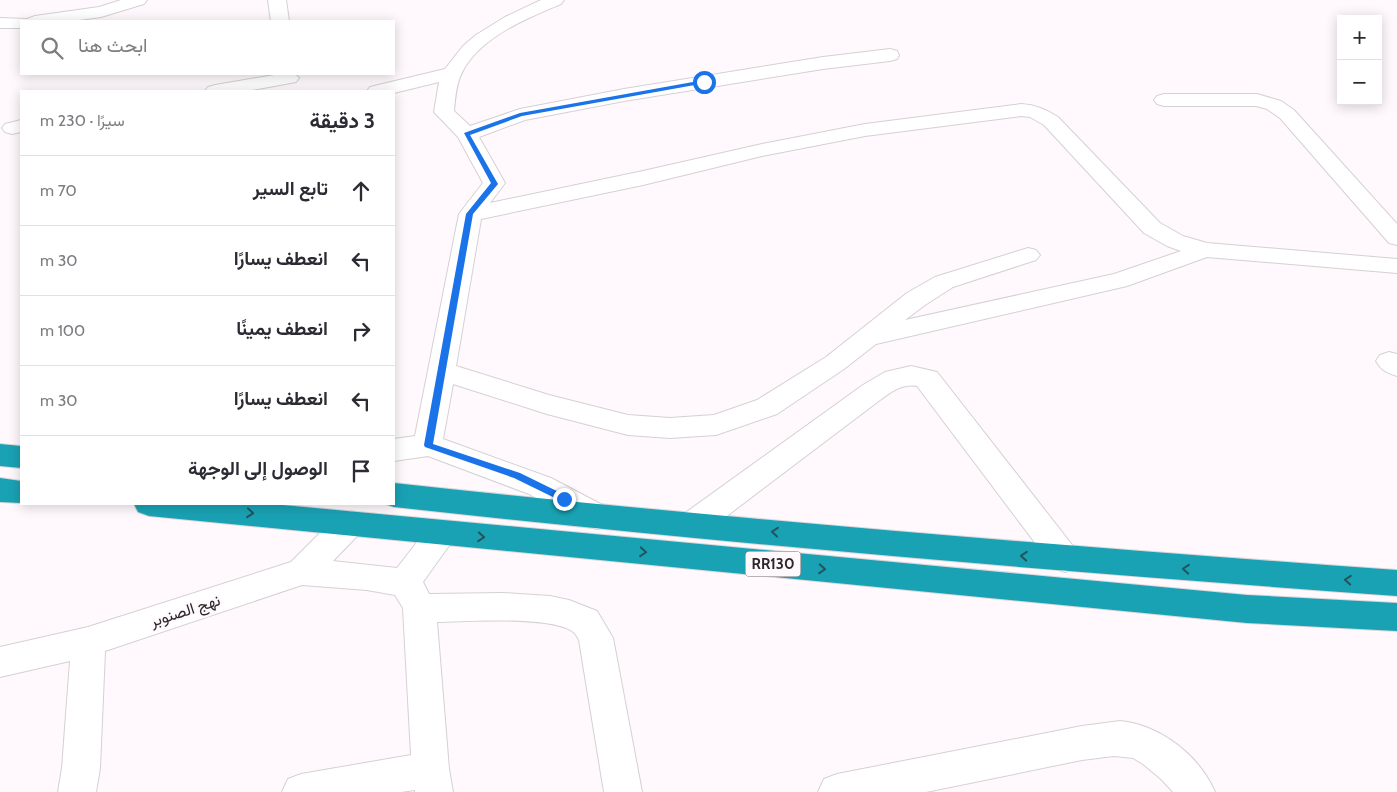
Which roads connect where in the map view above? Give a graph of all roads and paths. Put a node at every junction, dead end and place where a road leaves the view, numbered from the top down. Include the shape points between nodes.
1 (138, 0) edge
2 (276, 0) edge
3 (555, 0) edge
4 (42, 20) edge
5 (280, 20) edge
6 (0, 23) edge
7 (20, 23) edge
8 (890, 55) dead end
9 (452, 74) junction
10 (290, 81) edge
11 (222, 90) edge
12 (381, 90) edge
13 (1164, 100) dead end
14 (467, 134) junction
15 (470, 214) junction
16 (1397, 238) edge
17 (1205, 250) junction
18 (1028, 255) dead end
19 (1397, 266) edge
20 (867, 338) junction
21 (441, 371) junction
22 (428, 445) junction
23 (395, 450) edge
24 (0, 455) edge
25 (20, 457) edge
26 (0, 490) edge
27 (20, 492) edge
28 (395, 495) edge
29 (160, 505) edge
30 (597, 517) junction
31 (350, 523) junction
32 (692, 524) junction
33 (442, 533) junction
34 (1065, 559) junction
35 (302, 572) junction
36 (1397, 583) edge
37 (411, 595) junction
38 (1397, 617) edge
39 (88, 642) junction
40 (0, 662) edge
41 (432, 781) edge
42 (853, 790) edge
43 (77, 792) edge
44 (301, 792) edge
45 (623, 792) edge
46 (1196, 792) edge

1 - 4 street via 100,12
2 - 5 street
3 - 9 street via 492,32 470,50
6 - 7 street
8 - 14 street via 704,82 539,111
9 - 12 street
9 - 14 street via 445,94 444,112
10 - 11 street
13 - 16 street via 1257,100 1274,105 1287,114
14 - 15 street via 494,184
15 - 17 street via 837,136 1021,110 1035,111 1051,121 1152,228 1175,241
15 - 21 street
17 - 19 street
17 - 20 street via 1118,281
18 - 20 street via 944,282 916,299
20 - 21 street via 767,407 716,425 670,428 628,425
21 - 22 street
22 - 23 street
22 - 30 street via 517,476
24 - 25 highway
26 - 27 highway
28 - 30 highway, RR130
29 -> 31 highway, RR130
30 - 32 highway, RR130
31 - 33 highway, RR130
31 - 35 street, نهج الصنوبر
34 -> 32 highway, RR130
32 - 34 street via 885,383 912,374 927,379
33 - 37 street
33 -> 38 highway, RR130 via 1247,609
36 -> 34 highway, RR130
35 - 37 street via 367,577
35 - 39 street, نهج الصنوبر
37 - 41 street
37 - 45 street via 564,611 585,620 596,638
39 - 40 street, نهج الصنوبر
39 - 43 street
41 - 44 street
42 - 46 street via 1082,743 1123,739 1152,749 1170,763

